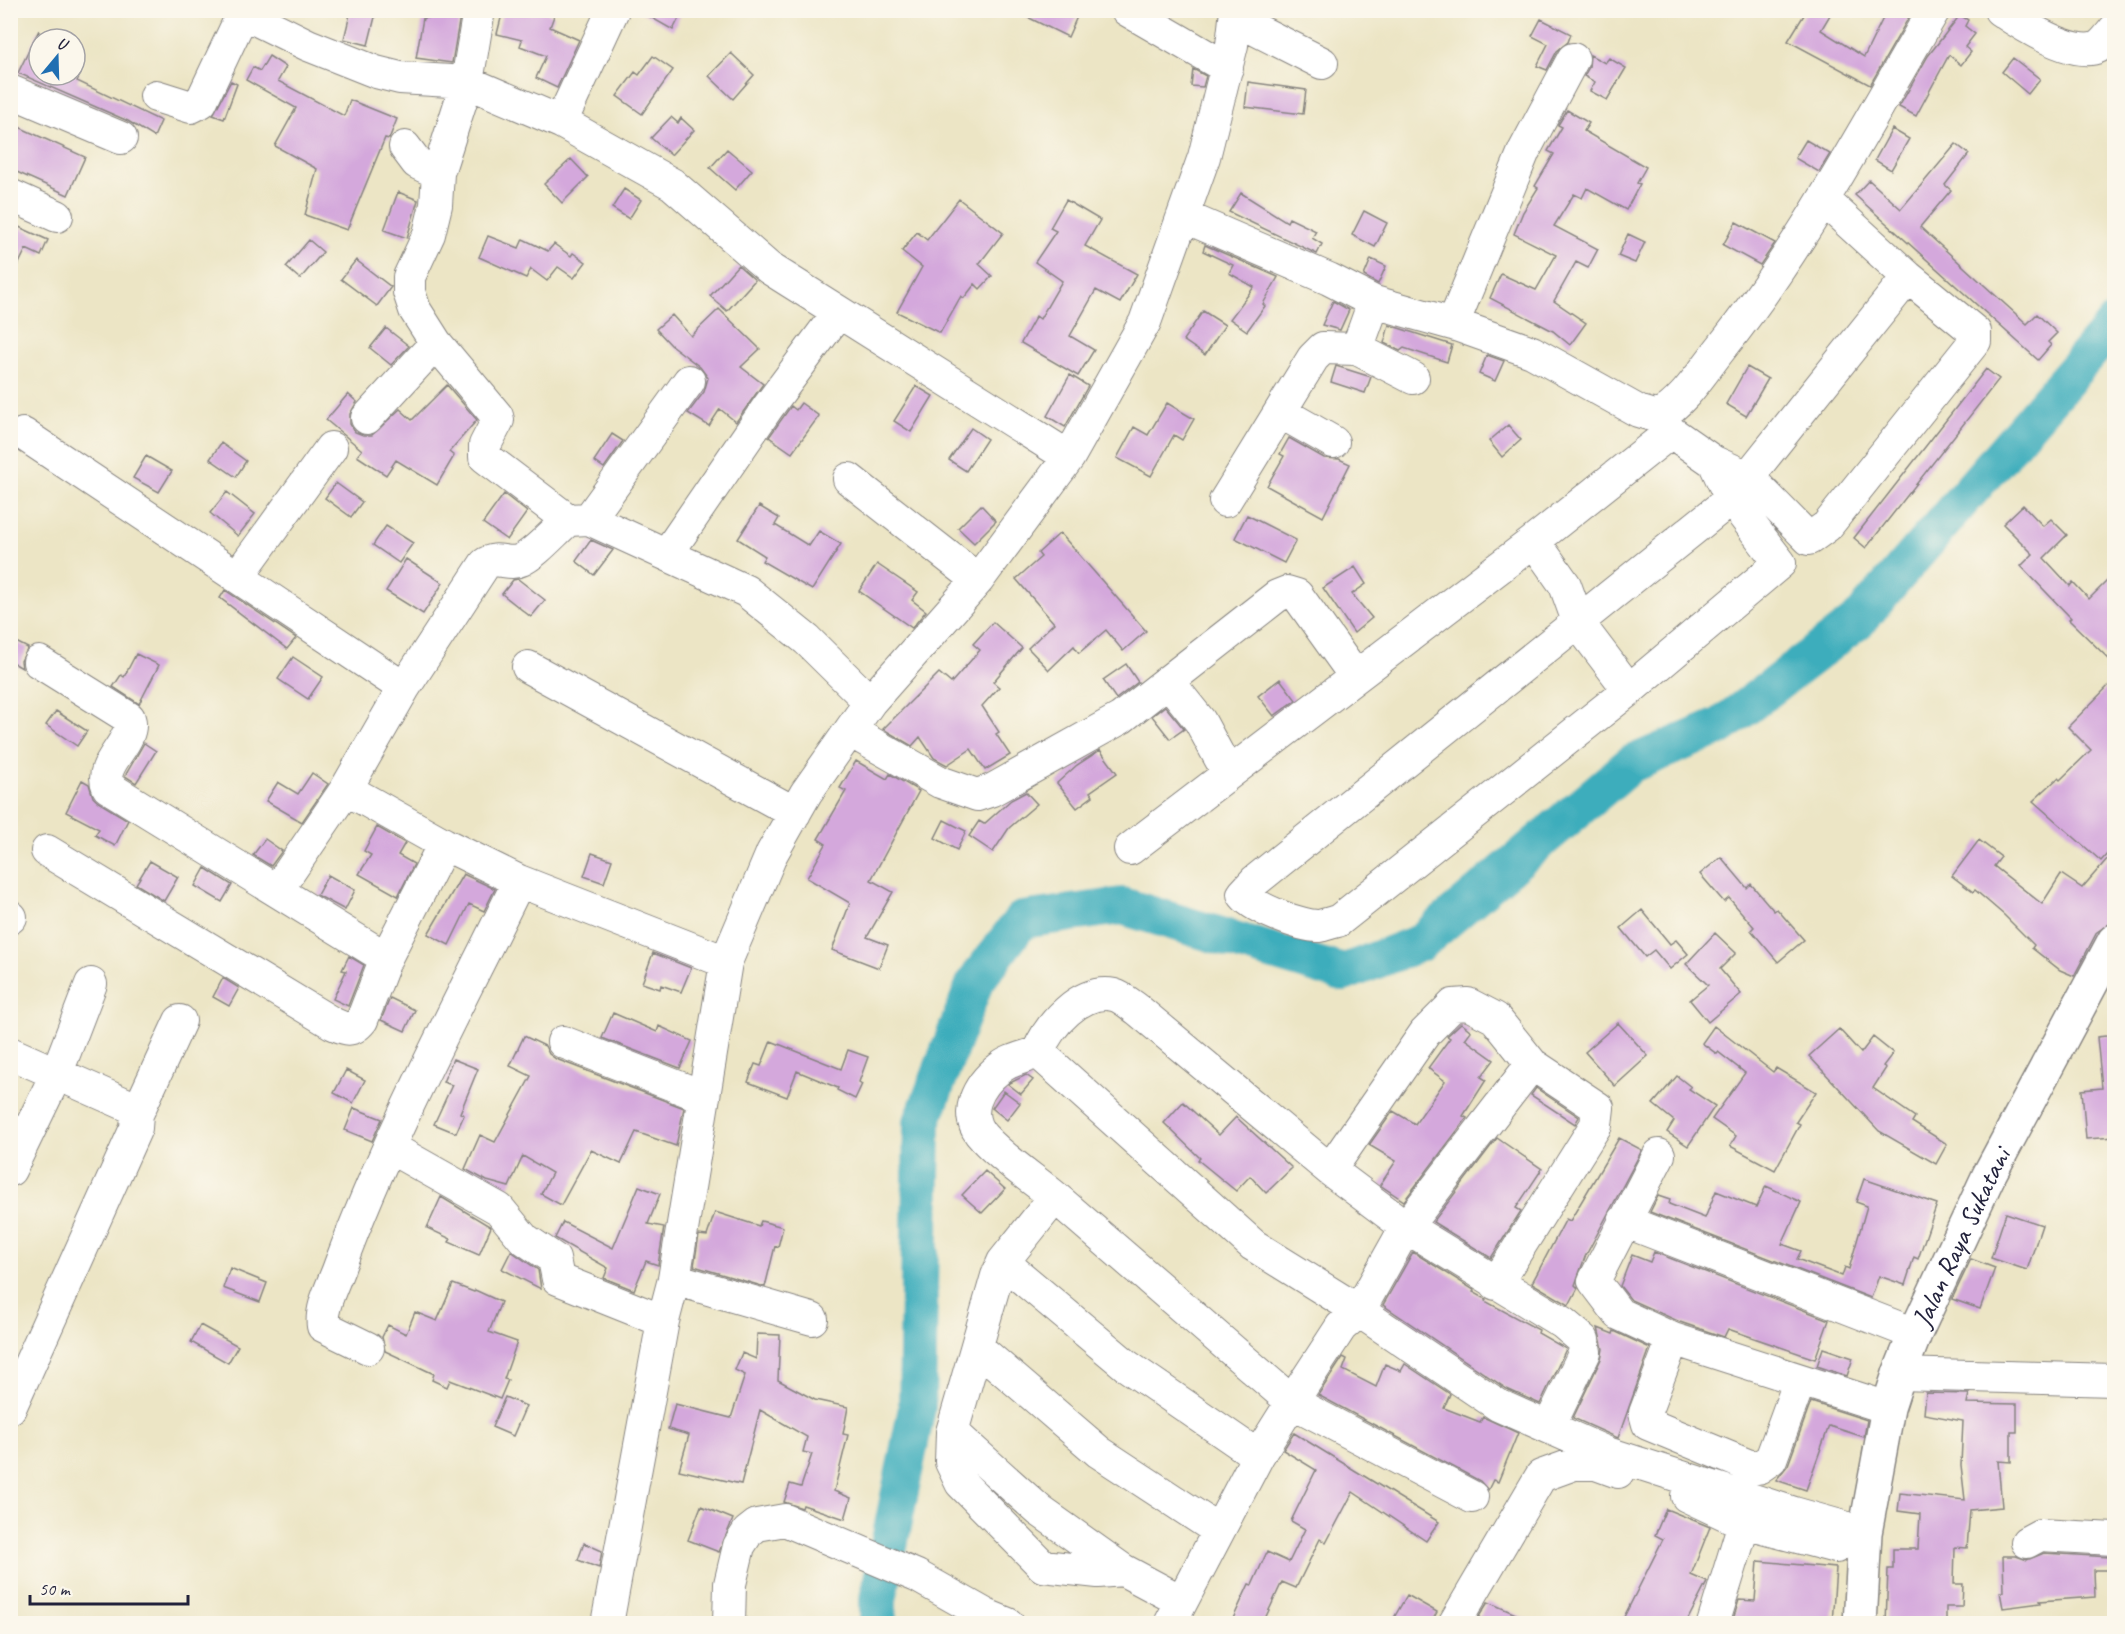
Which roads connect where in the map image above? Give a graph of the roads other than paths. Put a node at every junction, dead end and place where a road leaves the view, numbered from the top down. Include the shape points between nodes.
1 (479, 10) edge
2 (614, 10) edge
3 (1127, 10) edge
4 (1934, 10) edge
5 (2000, 10) edge
6 (240, 12) edge
7 (1236, 15) edge
8 (2115, 30) edge
9 (1573, 59) dead end
10 (1322, 63) dead end
11 (1227, 68) junction
12 (467, 82) junction
13 (10, 91) edge
14 (156, 96) dead end
15 (561, 122) junction
16 (121, 138) dead end
17 (405, 147) dead end
18 (438, 173) junction
19 (10, 195) edge
20 (1825, 201) junction
21 (57, 216) dead end
22 (1182, 216) junction
23 (1908, 277) junction
24 (1374, 302) junction
25 (838, 313) junction
26 (1453, 324) junction
27 (436, 343) junction
28 (1357, 349) junction
29 (1413, 378) dead end
30 (689, 381) dead end
31 (1280, 412) junction
32 (367, 418) dead end
33 (1664, 425) junction
34 (23, 434) dead end
35 (1333, 442) dead end
36 (331, 448) dead end
37 (1069, 457) junction
38 (849, 479) dead end
39 (1739, 488) junction
40 (1225, 501) dead end
41 (578, 519) junction
42 (1809, 539) junction
43 (1534, 541) junction
44 (667, 554) junction
45 (1780, 563) junction
46 (238, 576) junction
47 (978, 580) junction
48 (1579, 624) junction
49 (39, 662) dead end
50 (528, 667) dead end
51 (1355, 676) junction
52 (1168, 681) junction
53 (404, 688) junction
54 (1629, 690) junction
55 (870, 702) junction
56 (850, 731) junction
57 (1228, 773) junction
58 (346, 789) junction
59 (795, 813) junction
60 (444, 844) junction
61 (1130, 849) dead end
62 (47, 851) dead end
63 (519, 881) junction
64 (277, 890) junction
65 (2115, 941) edge
66 (386, 958) junction
67 (726, 962) junction
68 (91, 984) dead end
69 (180, 1021) dead end
70 (563, 1042) dead end
71 (1038, 1052) junction
72 (10, 1053) edge
73 (1532, 1064) junction
74 (56, 1075) junction
75 (704, 1097) junction
76 (137, 1114) junction
77 (389, 1147) junction
78 (1659, 1155) dead end
79 (10, 1170) edge
80 (1330, 1170) junction
81 (1055, 1197) junction
82 (1624, 1221) junction
83 (1406, 1227) junction
84 (1003, 1262) junction
85 (674, 1280) junction
86 (1496, 1284) junction
87 (1359, 1311) junction
88 (812, 1318) dead end
89 (663, 1322) junction
90 (1915, 1334) junction
91 (1672, 1339) junction
92 (368, 1348) dead end
93 (978, 1348) junction
94 (1899, 1374) junction
95 (1800, 1380) junction
96 (2115, 1380) edge
97 (1292, 1402) junction
98 (10, 1408) edge
99 (1888, 1408) junction
100 (1549, 1427) junction
101 (952, 1432) junction
102 (1258, 1456) junction
103 (1472, 1497) dead end
104 (1744, 1523) junction
105 (1218, 1530) junction
106 (2115, 1539) edge
107 (2027, 1542) dead end
108 (1864, 1543) junction
109 (1123, 1570) junction
110 (1176, 1612) edge
111 (607, 1623) edge
112 (729, 1623) edge
113 (1008, 1623) edge
114 (1454, 1623) edge
115 (1713, 1623) edge
116 (1860, 1623) edge

1 - 12 street
2 - 15 street
3 - 11 street
4 - 20 street
5 - 8 street via 2033,32 2087,49 2098,46
6 - 12 street via 376,72 400,78
6 - 14 street via 201,102 191,107
7 - 10 street
7 - 11 street
9 - 26 street via 1524,152
11 - 22 street via 1204,157
12 - 15 street
12 - 18 street
13 - 16 street
15 - 25 street via 672,184 769,268
17 - 18 street via 417,163
18 - 27 street via 429,234 409,277 415,310
19 - 21 street
20 - 23 street
20 - 33 street via 1757,304
22 - 24 street
22 - 37 street via 1145,322
23 - 39 street
23 - 42 street via 1975,332 1975,341 1827,526
24 - 26 street
24 - 28 street
25 - 37 street
25 - 44 street
26 - 33 street via 1532,352
27 - 32 street
27 - 41 street via 497,416 485,445 485,457
28 - 29 street
28 - 31 street via 1323,348
30 - 41 street
31 - 35 street
31 - 40 street
33 - 39 street via 1714,462
33 - 43 street
34 - 46 street
36 - 46 street
37 - 47 street
38 - 47 street
39 - 42 street
39 - 45 street
39 - 48 street
41 - 44 street
41 - 53 street via 521,560 497,559 485,564
42 - 45 street
43 - 48 street via 1565,585
43 - 51 street
44 - 55 street via 746,591 807,640
45 - 54 street
46 - 53 street
47 - 55 street
48 - 54 street
48 - 54 street via 1255,881 1243,894 1246,900 1318,926 1338,921
49 - 64 street via 129,718 130,729 106,775 108,787
50 - 59 street
51 - 52 street via 1298,595 1287,592
51 - 57 street
52 - 56 street via 1121,718 977,795 940,782
52 - 57 street via 1200,721
53 - 58 street
55 - 56 street
56 - 59 street
57 - 61 street
58 - 60 street
58 - 64 street
59 - 67 street via 772,853
60 - 63 street
60 - 66 street
62 - 66 street via 348,1030 356,1028 362,1020
63 - 67 street
63 - 77 street
64 - 66 street
65 - 90 main road, Jalan Raya Sukatani via 1989,1174
67 - 75 street
68 - 74 street
69 - 76 street
70 - 75 street
71 - 80 street via 1048,1032 1082,1001 1099,993 1117,995
71 - 81 street via 1001,1066 973,1104 972,1119 982,1137
71 - 87 street via 1253,1245
72 - 74 street
73 - 80 street via 1495,1018 1468,1004 1453,1005 1425,1033
73 - 83 street
73 - 86 street via 1594,1104 1598,1118
74 - 76 street via 132,1107
74 - 79 street
75 - 85 street
76 - 98 street via 136,1128
77 - 89 street via 499,1209 523,1238 554,1259 558,1279
77 - 92 street via 355,1225 322,1320 323,1326
78 - 82 street
80 - 83 street
81 - 84 street
81 - 97 street
82 - 90 street
82 - 91 street via 1594,1281 1596,1287 1619,1314
83 - 86 street
83 - 87 street
84 - 93 street
84 - 102 street via 1127,1366
85 - 88 street
85 - 89 street
86 - 100 street via 1563,1323 1586,1345
87 - 97 street via 1341,1326
87 - 100 street via 1498,1405
89 - 111 street
90 - 94 main road, Jalan Raya Sukatani
91 - 95 street
91 - 95 street via 1645,1413 1648,1424 1747,1465 1758,1468 1771,1459
93 - 101 street
93 - 105 street via 1099,1452
94 - 96 street
94 - 99 main road, Jalan Raya Sukatani
95 - 99 street
97 - 102 street
97 - 103 street
99 - 108 main road, Jalan Raya Sukatani
100 - 108 street via 1607,1453 1794,1513
101 - 109 street via 1040,1511
101 - 109 street via 951,1462 961,1483 1043,1566 1098,1572
102 - 105 street
104 - 108 street
104 - 114 street via 1676,1491 1596,1464 1574,1464 1541,1476
104 - 115 street
105 - 110 street
106 - 107 street via 2040,1535
108 - 116 main road, Jalan Raya Sukatani
109 - 110 street
112 - 113 street via 730,1584 739,1546 757,1525 785,1520 917,1576

